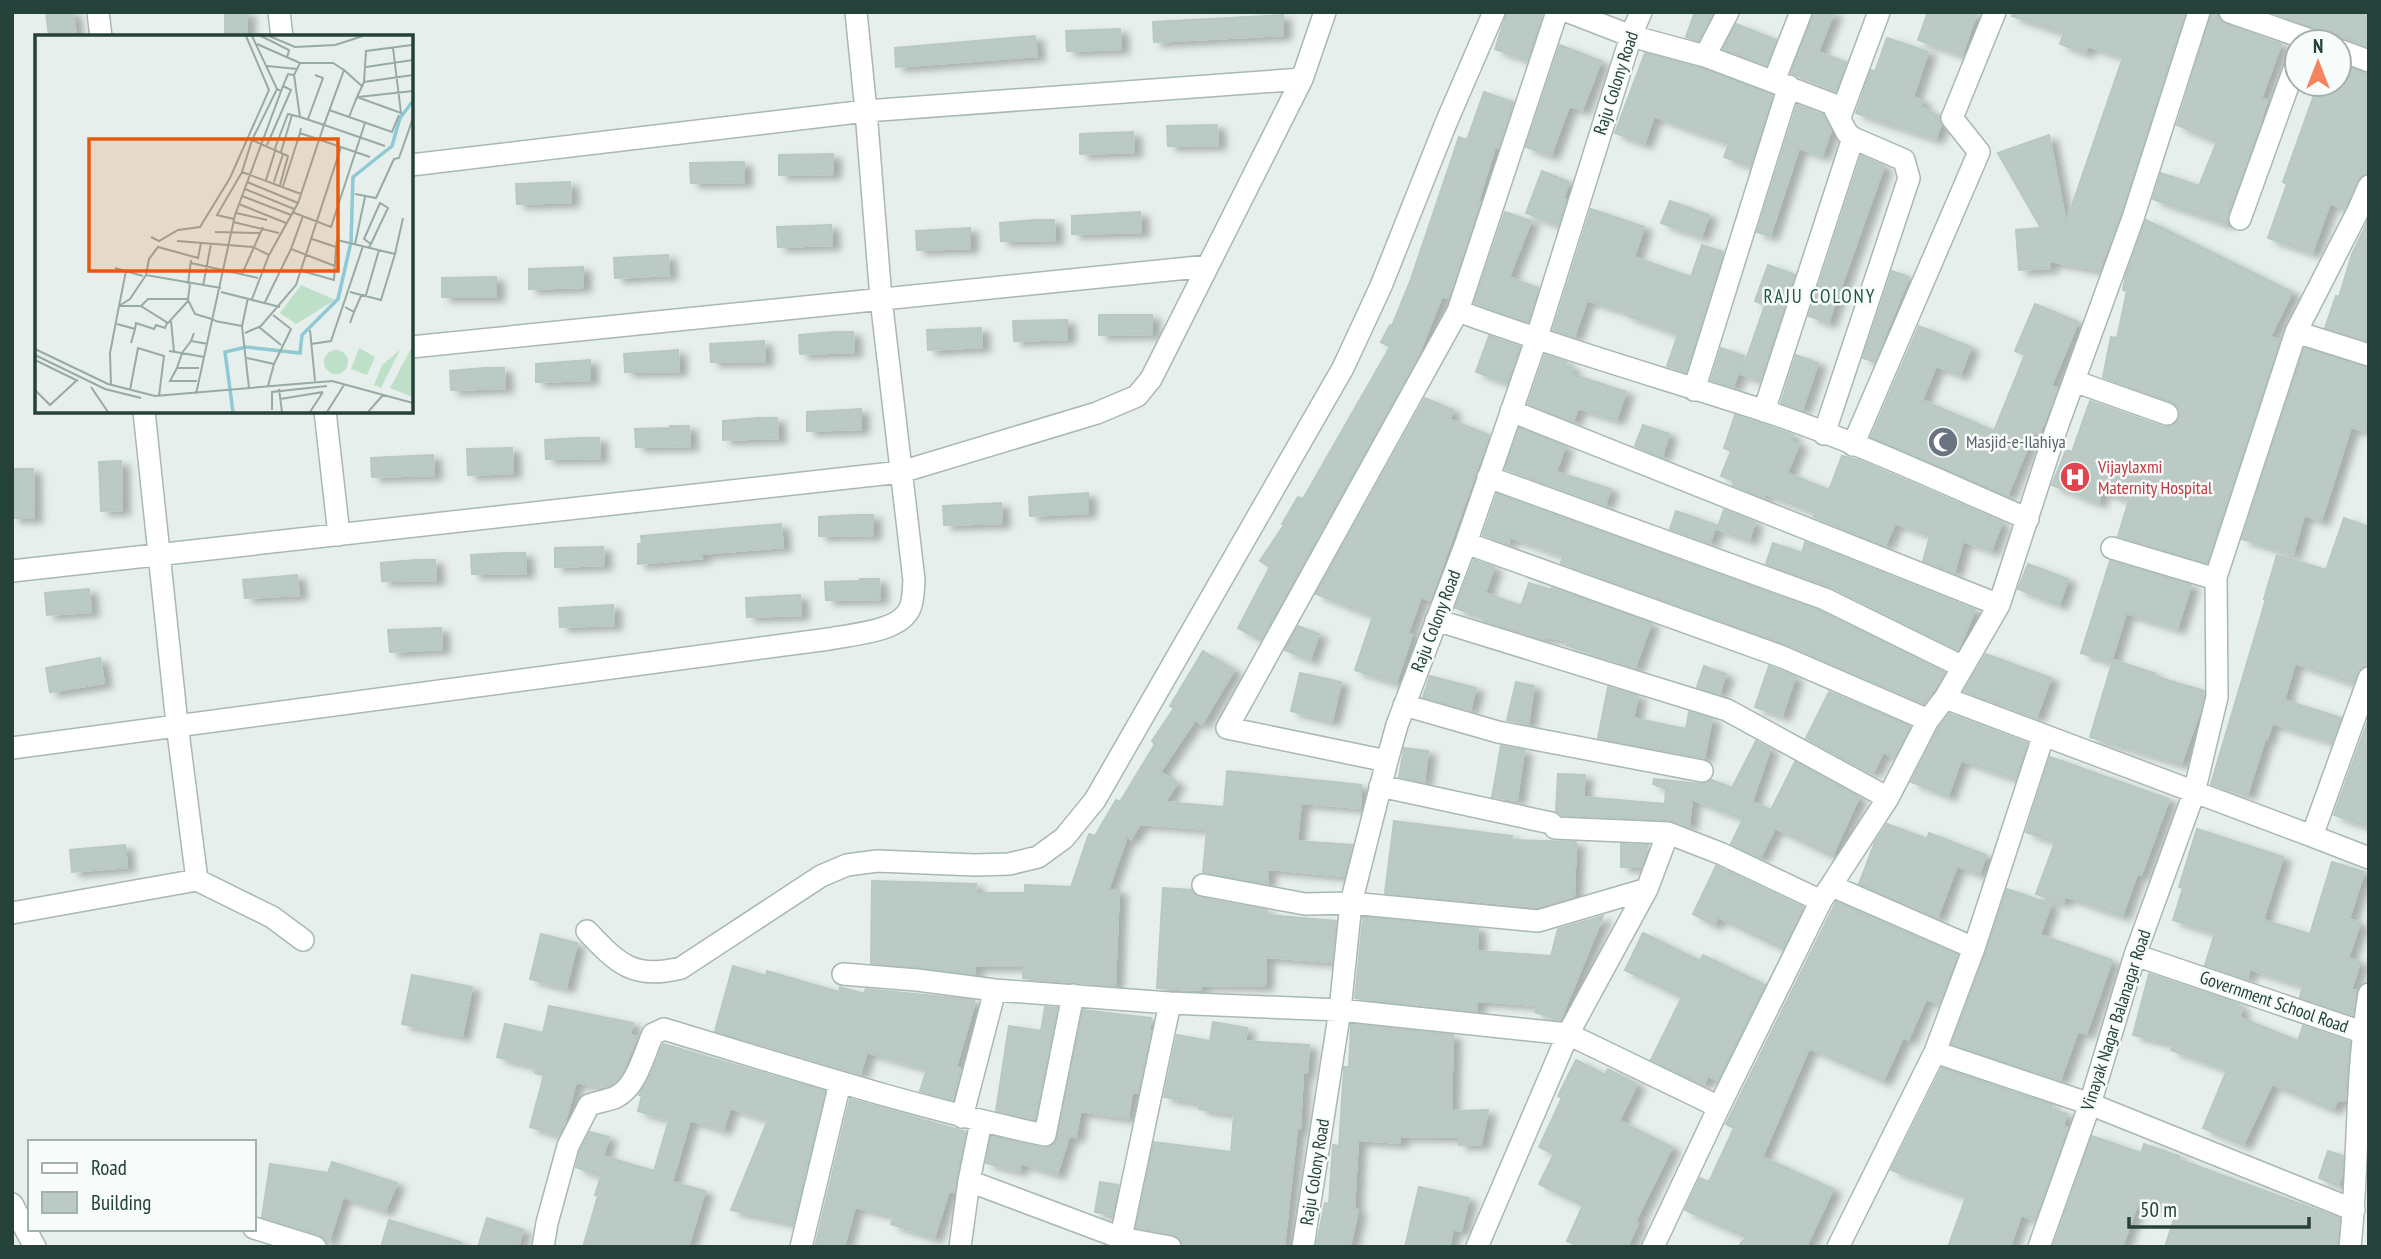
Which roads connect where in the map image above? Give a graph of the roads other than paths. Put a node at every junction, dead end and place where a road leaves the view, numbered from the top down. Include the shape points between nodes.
1 (98, 12) edge
2 (279, 12) edge
3 (856, 12) edge
4 (1325, 12) edge
5 (1494, 12) edge
6 (1557, 12) edge
7 (1569, 12) edge
8 (1641, 12) edge
9 (1728, 12) edge
10 (1801, 12) edge
11 (1879, 12) edge
12 (1995, 12) edge
13 (2199, 12) edge
14 (2230, 12) edge
15 (2283, 32) edge
16 (101, 35) edge
17 (282, 35) edge
18 (1630, 36) junction
19 (1705, 56) junction
20 (1302, 79) junction
21 (1781, 84) junction
22 (2284, 98) edge
23 (866, 111) junction
24 (1840, 117) junction
25 (1853, 138) junction
26 (413, 165) edge
27 (2369, 186) edge
28 (2240, 219) dead end
29 (1208, 266) junction
30 (881, 299) junction
31 (1458, 311) junction
32 (2296, 332) junction
33 (1536, 340) junction
34 (413, 346) edge
35 (2369, 355) edge
36 (2074, 381) junction
37 (1694, 390) junction
38 (1511, 411) junction
39 (1764, 411) junction
40 (144, 413) edge
41 (325, 413) edge
42 (2167, 414) dead end
43 (1824, 435) junction
44 (1853, 445) junction
45 (901, 472) junction
46 (1488, 477) junction
47 (2028, 519) junction
48 (338, 535) junction
49 (1466, 543) junction
50 (2112, 548) dead end
51 (160, 556) junction
52 (12, 571) edge
53 (2216, 579) junction
54 (1999, 605) junction
55 (1436, 620) junction
56 (1963, 667) junction
57 (2369, 678) edge
58 (1945, 698) junction
59 (1405, 705) junction
60 (1928, 720) junction
61 (177, 724) junction
62 (2043, 737) junction
63 (12, 748) edge
64 (1387, 761) junction
65 (1702, 771) dead end
66 (1380, 786) junction
67 (2194, 793) junction
68 (1888, 798) junction
69 (1668, 833) junction
70 (2312, 836) junction
71 (2369, 858) edge
72 (197, 880) junction
73 (1203, 886) dead end
74 (1647, 889) junction
75 (1827, 893) junction
76 (1352, 903) junction
77 (12, 913) edge
78 (587, 931) dead end
79 (303, 940) dead end
80 (1974, 948) junction
81 (2135, 955) junction
82 (843, 974) dead end
83 (995, 990) junction
84 (2369, 994) edge
85 (1073, 995) junction
86 (1170, 1003) junction
87 (1339, 1010) junction
88 (2362, 1032) junction
89 (1568, 1034) junction
90 (1935, 1052) junction
91 (840, 1083) junction
92 (2090, 1104) junction
93 (1718, 1107) junction
94 (971, 1119) junction
95 (969, 1181) junction
96 (12, 1204) edge
97 (2354, 1209) junction
98 (256, 1229) edge
99 (1120, 1242) edge
100 (35, 1247) edge
101 (315, 1247) edge
102 (543, 1247) edge
103 (801, 1247) edge
104 (960, 1247) edge
105 (1170, 1247) edge
106 (1303, 1247) edge
107 (1477, 1247) edge
108 (1653, 1247) edge
109 (1838, 1247) edge
110 (2039, 1247) edge
111 (2350, 1247) edge

1 - 16 street
2 - 17 street
3 - 23 street
4 - 20 street
5 - 78 street via 1343,368 1095,800 1063,838 1038,857 1009,864 877,861 847,865 821,876 681,968 664,972 634,970 616,961
6 - 31 street
7 - 18 street
8 - 18 street, Raju Colony Road
9 - 19 street
10 - 21 street
11 - 24 street
12 - 44 street via 1952,118 1979,152
13 - 36 street via 2133,218
14 - 15 street
18 - 19 street
18 - 33 street, Raju Colony Road
19 - 21 street
20 - 23 street
20 - 29 street
21 - 24 street via 1832,104
21 - 37 street
22 - 28 street
23 - 26 street
23 - 30 street
24 - 25 street
25 - 39 street
25 - 43 street via 1904,160 1909,178
27 - 32 street, Vinayak Nagar Balanagar Road
29 - 30 street
29 - 45 street via 1151,379 1137,396 1097,413
30 - 34 street
30 - 45 street
31 - 33 street
31 - 64 street via 1227,728
32 - 35 street
32 - 53 street, Vinayak Nagar Balanagar Road
33 - 37 street
33 - 38 street, Raju Colony Road
36 - 42 street
36 - 47 street
37 - 39 street
38 - 46 street, Raju Colony Road
38 - 54 street
39 - 43 street
40 - 51 street
41 - 48 street
43 - 44 street
44 - 47 street
45 - 48 street
45 - 61 street via 913,597 904,618 886,628 726,654
46 - 49 street, Raju Colony Road
46 - 56 street via 1825,599
47 - 54 street
48 - 51 street
49 - 55 street, Raju Colony Road
49 - 60 street via 1780,656
50 - 53 street
51 - 52 street
51 - 61 street
53 - 67 street, Vinayak Nagar Balanagar Road via 2217,697
54 - 56 street
55 - 59 street, Raju Colony Road
55 - 68 street via 1727,710
56 - 58 street
57 - 70 street
58 - 60 street
58 - 62 street
59 - 64 street, Raju Colony Road
59 - 65 street via 1498,732
60 - 68 street
61 - 63 street
61 - 72 street
62 - 67 street
62 - 80 street
64 - 66 street, Raju Colony Road
66 - 69 street via 1551,823 1555,828
66 - 76 street, Raju Colony Road
67 - 70 street
67 - 81 street, Vinayak Nagar Balanagar Road
68 - 75 street
69 - 74 street
69 - 75 street
70 - 71 street
72 - 77 street
72 - 79 street via 272,917
73 - 76 street via 1305,904
74 - 76 street via 1538,921
74 - 89 street
75 - 80 street
75 - 93 street
76 - 87 street, Raju Colony Road
80 - 90 street
81 - 88 street, Government School Road
81 - 92 street, Vinayak Nagar Balanagar Road
82 - 83 street
83 - 85 street
83 - 94 street
84 - 88 street
85 - 86 street
85 - 94 street via 1045,1135
86 - 87 street
86 - 99 street
87 - 89 street
87 - 106 street, Raju Colony Road
88 - 97 street, Government School Road
89 - 93 street
89 - 107 street
90 - 92 street
90 - 109 street
91 - 94 street
91 - 102 street via 658,1030 628,1088 614,1098 589,1105 568,1146
91 - 103 street
92 - 97 street
92 - 110 street, Vinayak Nagar Balanagar Road
93 - 108 street
94 - 95 street
95 - 99 street
95 - 104 street
96 - 100 street
97 - 111 street, Government School Road
98 - 101 street
99 - 105 street

